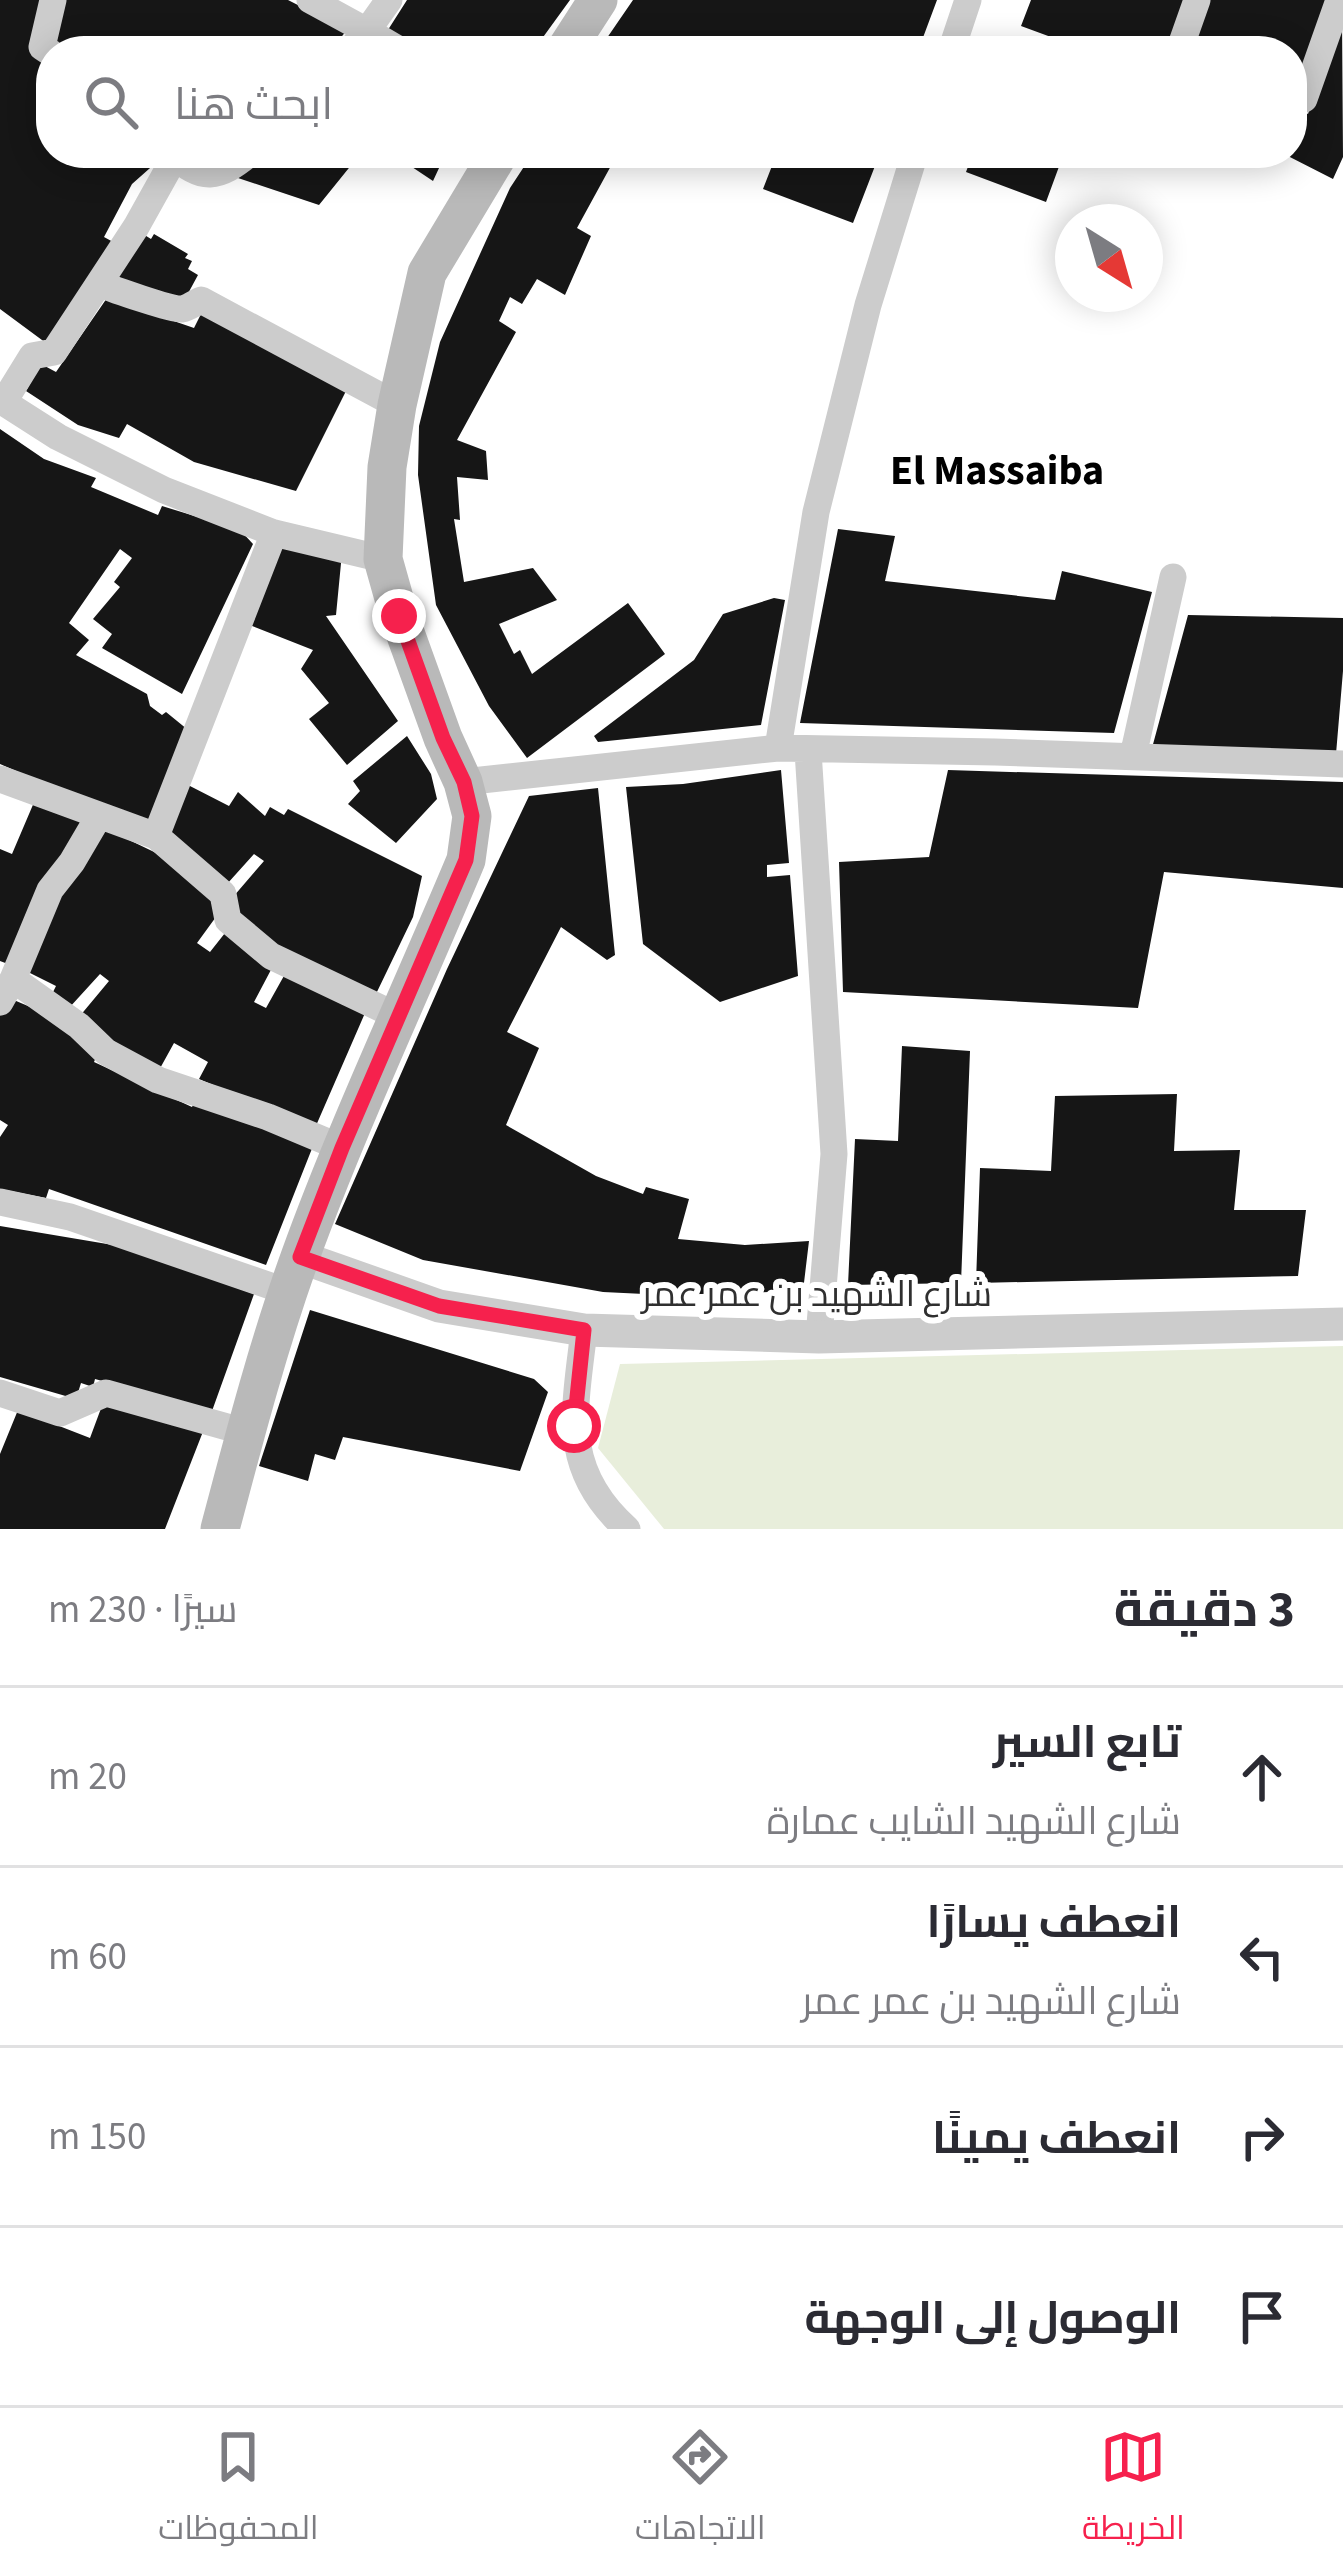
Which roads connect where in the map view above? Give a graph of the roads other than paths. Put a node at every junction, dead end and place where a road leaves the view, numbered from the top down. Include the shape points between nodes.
1 (53, 0) edge
2 (310, 0) edge
3 (389, 0) edge
4 (598, 0) edge
5 (968, 0) edge
6 (1197, 0) edge
7 (1339, 0) edge
8 (45, 36) edge
9 (352, 36) edge
10 (362, 36) edge
11 (575, 36) edge
12 (956, 36) edge
13 (1184, 36) edge
14 (1307, 91) edge
15 (166, 168) edge
16 (188, 168) edge
17 (233, 168) edge
18 (490, 168) edge
19 (910, 168) edge
20 (100, 284) junction
21 (2, 401) edge
22 (397, 405) junction
23 (274, 533) junction
24 (383, 559) junction
25 (1173, 577) dead end
26 (778, 748) junction
27 (808, 751) junction
28 (1133, 756) junction
29 (1343, 764) edge
30 (0, 778) edge
31 (464, 782) junction
32 (98, 816) junction
33 (156, 836) junction
34 (7, 990) edge
35 (399, 1017) junction
36 (342, 1148) junction
37 (0, 1202) edge
38 (294, 1274) junction
39 (1343, 1324) edge
40 (584, 1330) junction
41 (819, 1337) junction
42 (0, 1394) edge
43 (245, 1432) junction
44 (220, 1529) edge
45 (627, 1529) edge

1 - 8 street
2 - 9 street
3 - 10 street
4 - 11 main road
5 - 12 street
6 - 13 street
7 - 14 street
15 - 20 street
16 - 17 street via 210,176
18 - 22 main road via 427,273
19 - 26 street via 816,512
20 - 21 street via 54,352 32,356
20 - 22 street via 179,310 201,300
21 - 23 street via 164,490
22 - 24 main road
23 - 24 street
23 - 33 street
24 - 31 main road
25 - 28 street
26 - 27 street
26 - 31 street
27 - 28 street
27 - 41 street via 834,1154
28 - 29 street
30 - 32 street
31 - 35 main road via 472,816 466,860
32 - 33 street
32 - 34 street via 50,890
33 - 35 street via 223,894 228,920 271,956
34 - 36 street via 158,1080
35 - 36 main road
36 - 38 main road
37 - 38 street
38 - 40 street, شارع الشهيد بن عمر عمر
38 - 43 main road
39 - 41 street, شارع الشهيد بن عمر عمر
40 - 41 street, شارع الشهيد بن عمر عمر
40 - 45 street via 574,1426 580,1460
42 - 43 street via 60,1413 106,1393
43 - 44 main road

